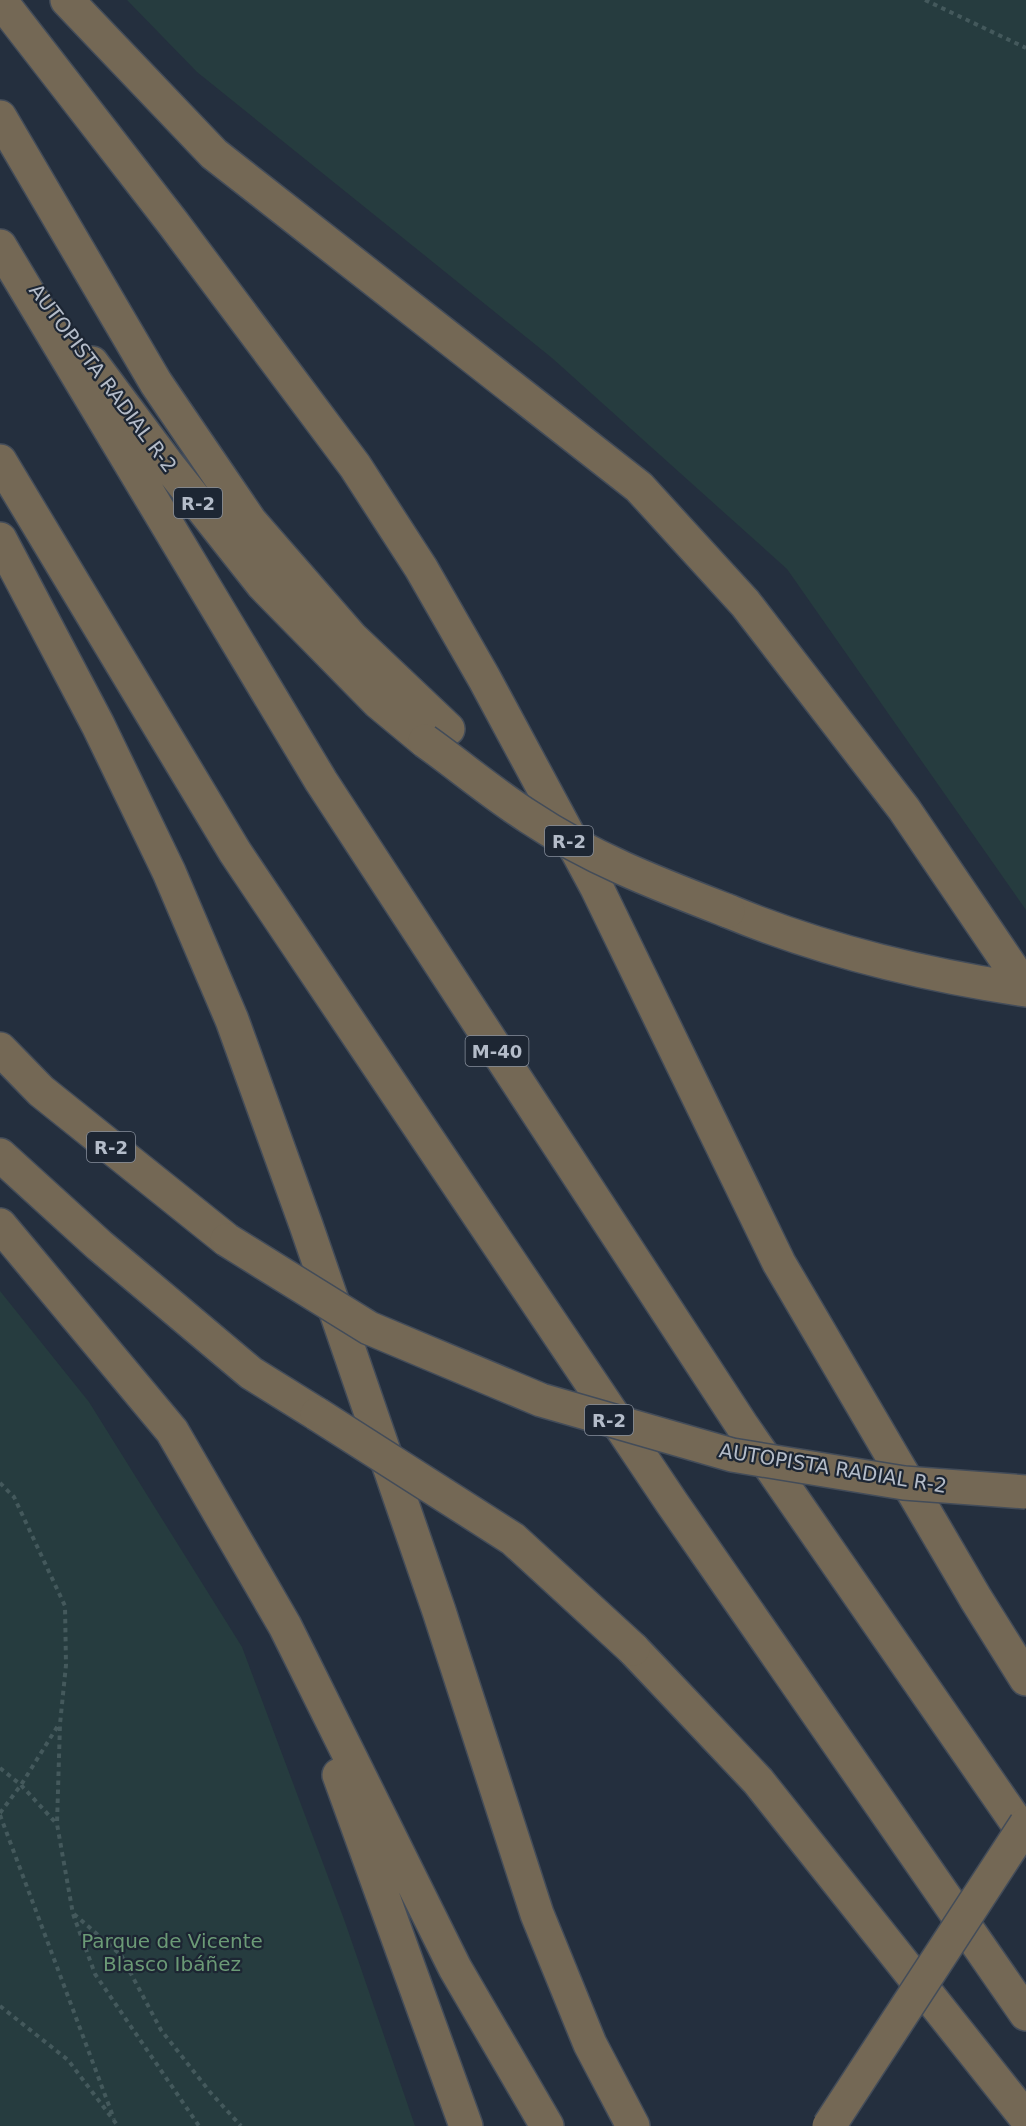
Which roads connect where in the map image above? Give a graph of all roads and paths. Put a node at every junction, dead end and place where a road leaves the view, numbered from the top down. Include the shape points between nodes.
1 (0, 0) edge
2 (67, 0) edge
3 (925, 0) edge
4 (1026, 48) edge
5 (0, 117) edge
6 (0, 239) edge
7 (0, 246) edge
8 (0, 461) edge
9 (0, 539) edge
10 (436, 735) junction
11 (1026, 989) edge
12 (0, 1049) edge
13 (0, 1155) edge
14 (0, 1225) edge
15 (0, 1482) edge
16 (1026, 1492) edge
17 (285, 1626) junction
18 (1026, 1678) edge
19 (60, 1724) junction
20 (0, 1768) edge
21 (21, 1785) junction
22 (0, 1814) edge
23 (57, 1824) junction
24 (1026, 1824) edge
25 (1026, 1836) edge
26 (73, 1914) junction
27 (0, 2006) edge
28 (1026, 2014) edge
29 (1026, 2118) edge
30 (114, 2119) junction
31 (118, 2126) edge
32 (199, 2126) edge
33 (241, 2126) edge
34 (466, 2126) edge
35 (547, 2126) edge
36 (633, 2126) edge
37 (829, 2126) edge

1 - 18 highway via 348,456 421,568 597,888 779,1263
2 - 11 highway via 214,154 639,487 745,603 904,809
3 - 4 path
5 - 10 highway via 156,383 250,521
6 - 10 highway, AUTOPISTA RADIAL R-2 / R-2 via 168,465 264,585 378,702
7 - 25 highway, M-40 via 321,781 743,1427
8 - 28 highway via 235,852 672,1503
9 - 36 highway via 104,735 169,872 232,1020 439,1611 537,1914 590,2044
10 - 11 highway, AUTOPISTA RADIAL R-2 / R-2, bridge via 529,817 630,873 767,927 839,949 961,979
12 - 16 highway, AUTOPISTA RADIAL R-2 / R-2, bridge via 41,1091 227,1240 369,1328 541,1400 732,1455 904,1483
13 - 29 highway, bridge via 99,1245 251,1372 513,1539 633,1649 758,1781
14 - 17 highway via 172,1431
15 - 19 path via 14,1497 65,1606 66,1665
17 - 34 highway
17 - 35 highway via 455,1968
19 - 21 path
19 - 23 path
20 - 21 path
21 - 22 path
21 - 23 path
22 - 30 path
23 - 26 path
24 - 37 highway, bridge
26 - 32 path via 95,1974
26 - 33 path via 121,1955 162,2030
27 - 30 path via 68,2060
30 - 31 path

